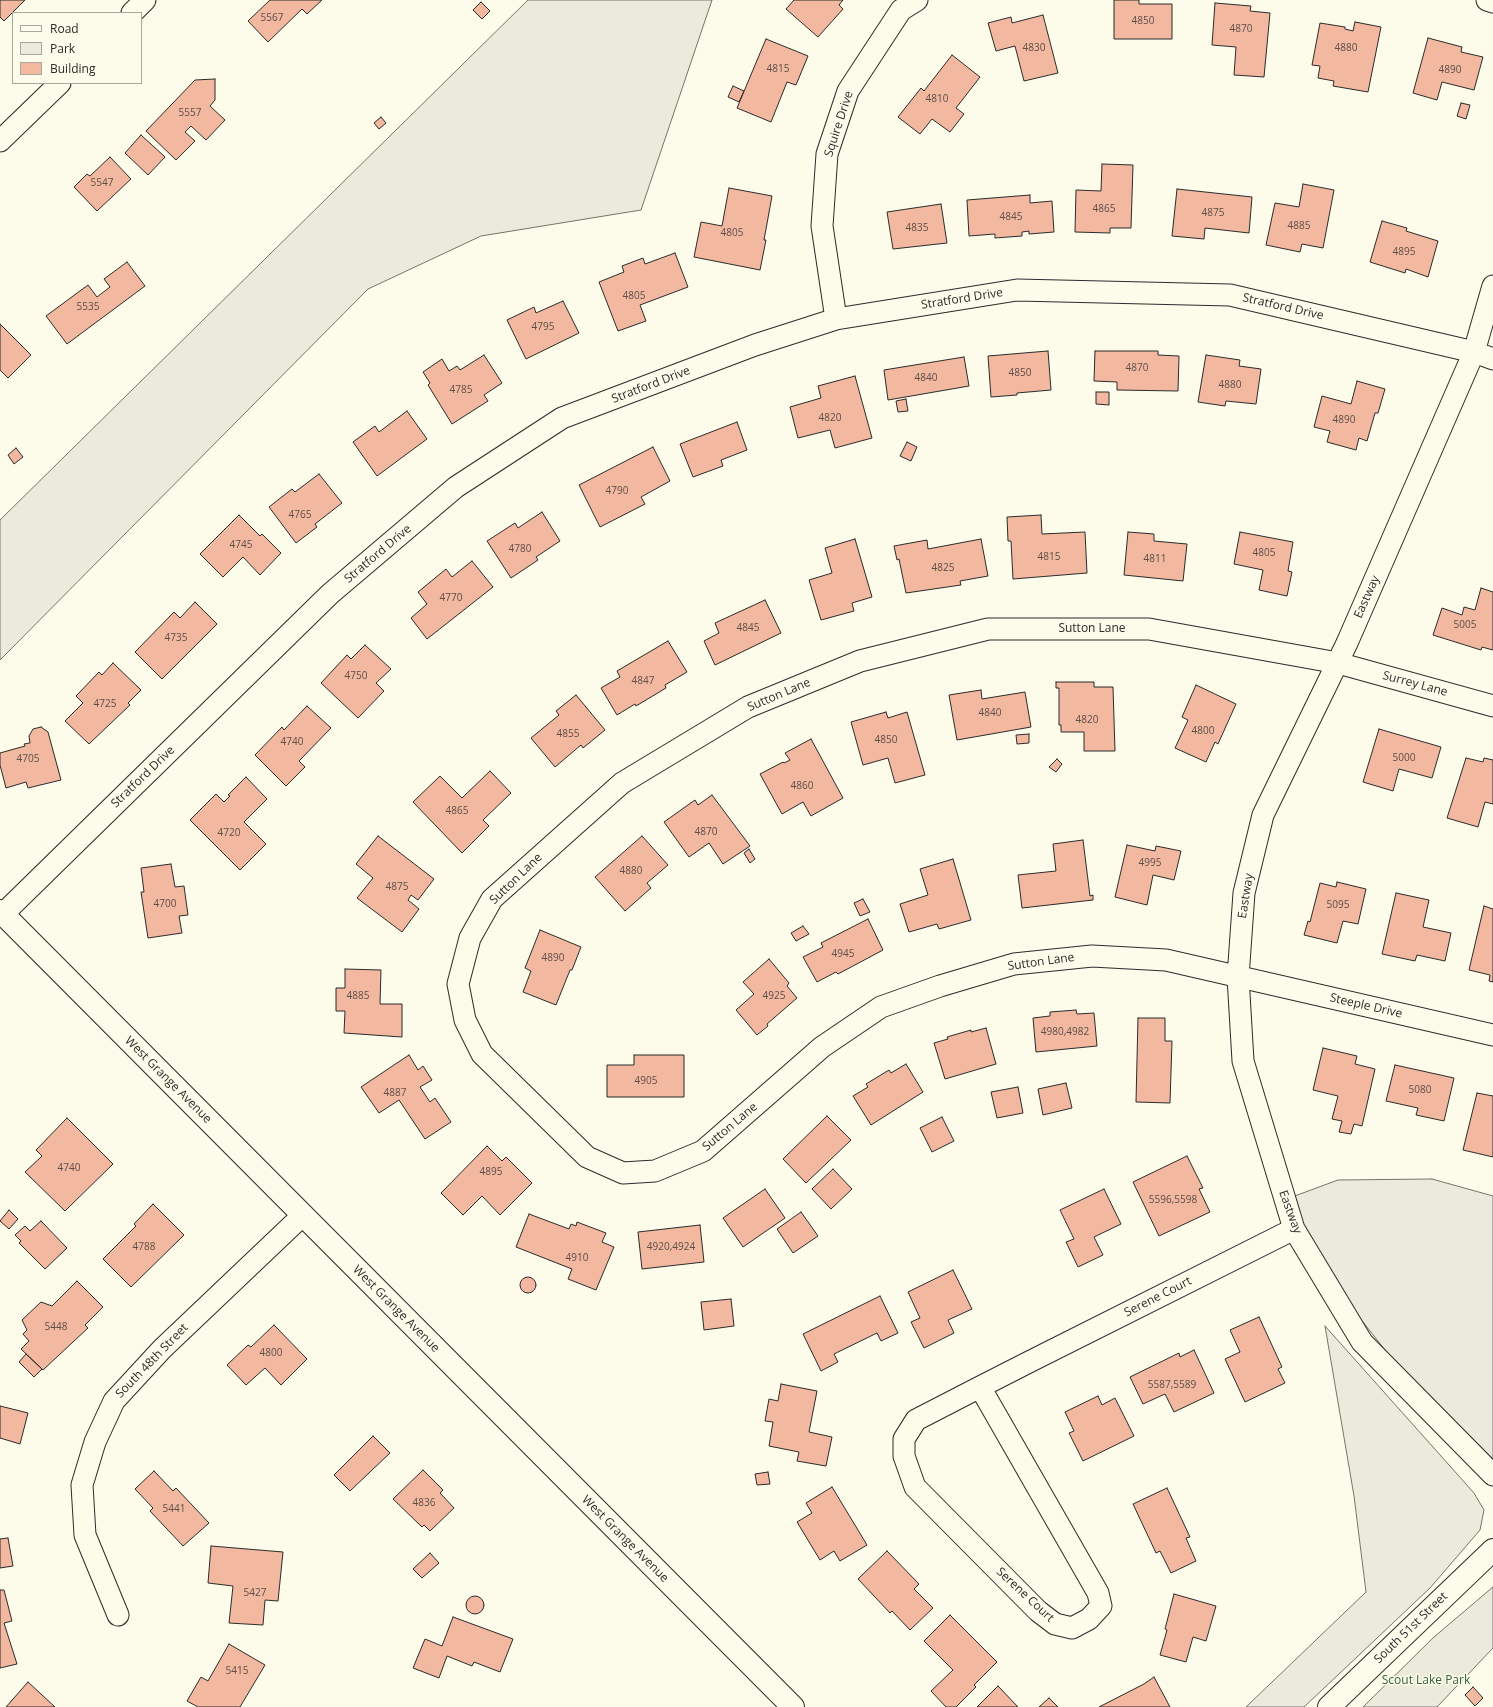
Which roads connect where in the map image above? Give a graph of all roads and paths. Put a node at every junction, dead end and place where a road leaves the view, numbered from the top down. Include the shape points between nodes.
1 (145, 0) edge
2 (917, 0) edge
3 (1487, 0) edge
4 (1493, 2) edge
5 (133, 12) edge
6 (59, 84) edge
7 (0, 141) edge
8 (1493, 286) edge
9 (836, 319) junction
10 (1484, 356) edge
11 (1338, 663) junction
12 (1493, 706) edge
13 (2, 913) edge
14 (1238, 977) junction
15 (1493, 1035) edge
16 (303, 1215) junction
17 (1294, 1229) junction
18 (980, 1387) junction
19 (1493, 1475) edge
20 (1493, 1550) edge
21 (118, 1615) dead end
22 (793, 1707) edge
23 (1329, 1707) edge

1 - 5 street
2 - 9 street, Squire Drive via 901,10 848,91 827,154 822,226
3 - 4 street
6 - 7 street
8 - 10 street, Eastway
9 - 10 street, Stratford Drive via 1017,290 1230,295
9 - 13 street, Stratford Drive via 755,345 562,418 456,487 330,594
10 - 11 street, Eastway
11 - 12 street, Surrey Lane
11 - 14 street, Eastway via 1263,815 1244,894
11 - 14 street, Sutton Lane via 1149,629 988,629 860,661 748,707 622,783 492,899 470,938 458,984 465,1020 482,1054 587,1157 623,1173 655,1171 703,1151 822,1047 881,1007 940,986 1014,964 1092,956 1166,960
13 - 16 street, West Grange Avenue
14 - 15 street, Steeple Drive
14 - 17 street, Eastway via 1243,1061
16 - 21 street, South 48th Street via 162,1349 114,1401 95,1442 82,1484 85,1535
16 - 22 street, West Grange Avenue
17 - 18 street, Serene Court
17 - 19 street, Eastway via 1362,1342
18 - 18 street, Serene Court via 916,1420 904,1438 904,1456 915,1487 1038,1611 1054,1624 1072,1628 1089,1618 1101,1606 1098,1593
20 - 23 street, South 51st Street

